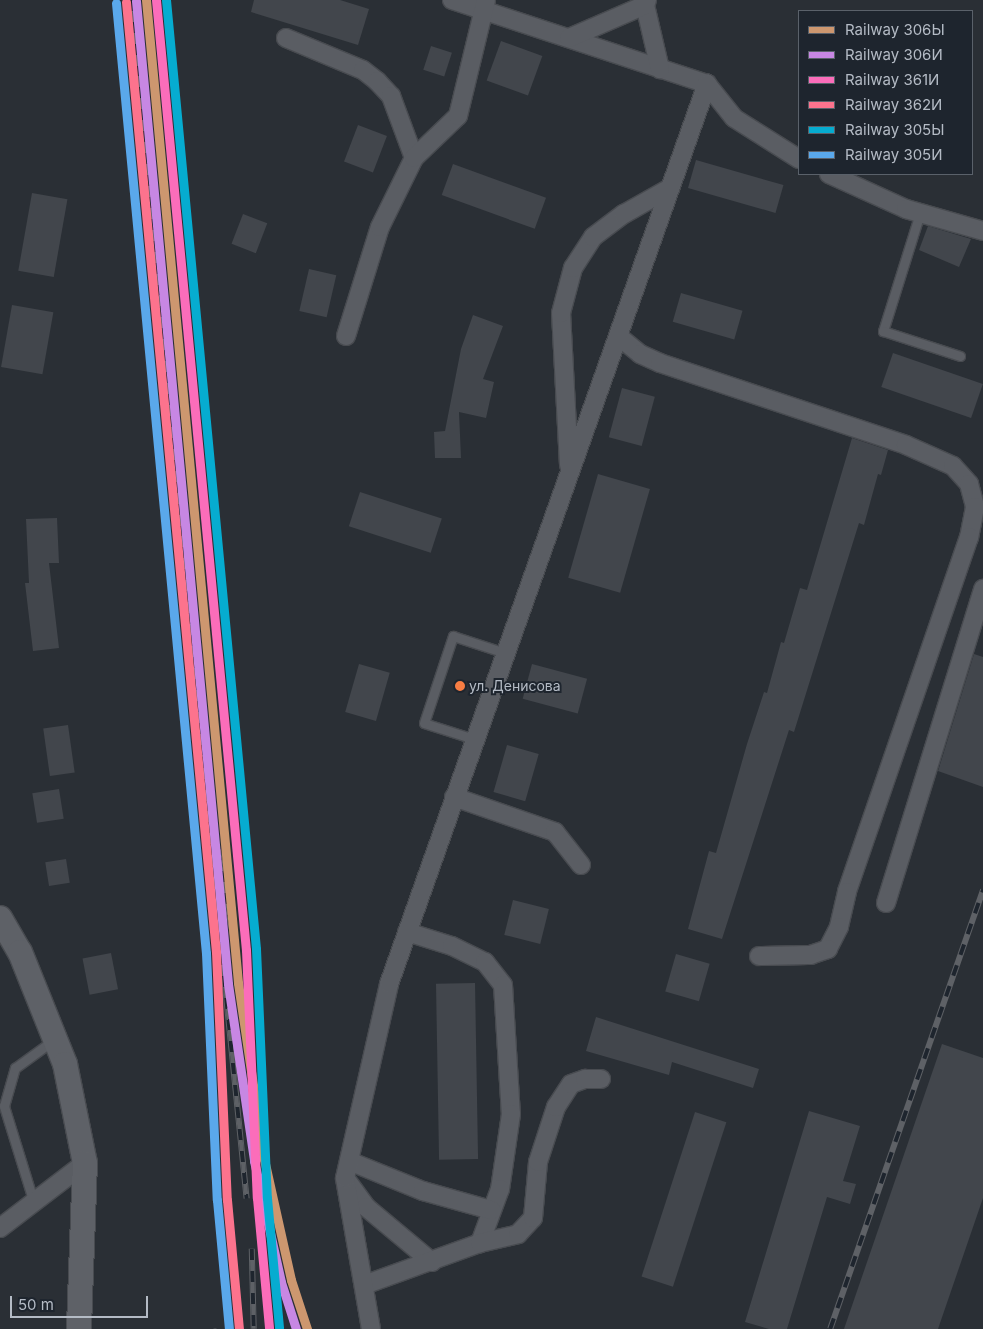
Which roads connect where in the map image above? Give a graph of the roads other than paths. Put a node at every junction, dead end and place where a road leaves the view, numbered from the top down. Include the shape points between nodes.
1 (452, 0) edge
2 (646, 2) edge
3 (484, 5) edge
4 (286, 38) dead end
5 (569, 38) junction
6 (660, 69) junction
7 (707, 84) junction
8 (798, 157) edge
9 (414, 158) junction
10 (831, 175) edge
11 (670, 188) junction
12 (920, 213) junction
13 (983, 231) edge
14 (346, 336) dead end
15 (618, 336) junction
16 (960, 356) dead end
17 (570, 472) junction
18 (983, 589) edge
19 (505, 653) junction
20 (474, 739) junction
21 (454, 797) junction
22 (581, 865) dead end
23 (886, 903) dead end
24 (2, 924) edge
25 (407, 932) junction
26 (759, 956) dead end
27 (55, 1039) junction
28 (601, 1079) dead end
29 (85, 1163) junction
30 (347, 1169) junction
31 (34, 1202) junction
32 (491, 1210) junction
33 (0, 1228) edge
34 (480, 1243) junction
35 (432, 1262) junction
36 (364, 1285) junction
37 (79, 1329) edge
38 (371, 1329) edge

1 - 3 street
2 - 5 street
2 - 6 street
3 - 5 street
3 - 9 street via 458,116
4 - 9 street via 362,70 377,81 392,96
5 - 6 street
6 - 7 street
7 - 8 street via 734,118
7 - 11 street
9 - 14 street via 380,227
10 - 12 street
11 - 15 street
11 - 17 street via 624,214 593,237 573,268 561,313
12 - 13 street
12 - 16 lane via 883,331
15 - 17 street
15 - 26 street via 640,354 660,363 906,445 953,466 969,484 975,507 969,537 847,892 839,927 828,949 811,955
17 - 19 street
18 - 23 street
19 - 20 street
19 - 20 lane via 454,636 424,723
20 - 21 street
21 - 22 street via 555,832
21 - 25 street
24 - 27 main road via 20,952
25 - 30 street via 389,984
25 - 32 street via 452,946 485,962 502,984 511,1114 500,1189
27 - 29 main road via 65,1064
27 - 31 lane via 15,1068 4,1106
28 - 34 street via 585,1079 571,1084 556,1107 538,1162 533,1218 518,1234
29 - 31 street
29 - 37 main road
30 - 32 street
30 - 35 street via 366,1207
30 - 36 street
31 - 33 street
32 - 34 street
34 - 35 street
35 - 36 street
36 - 38 street

